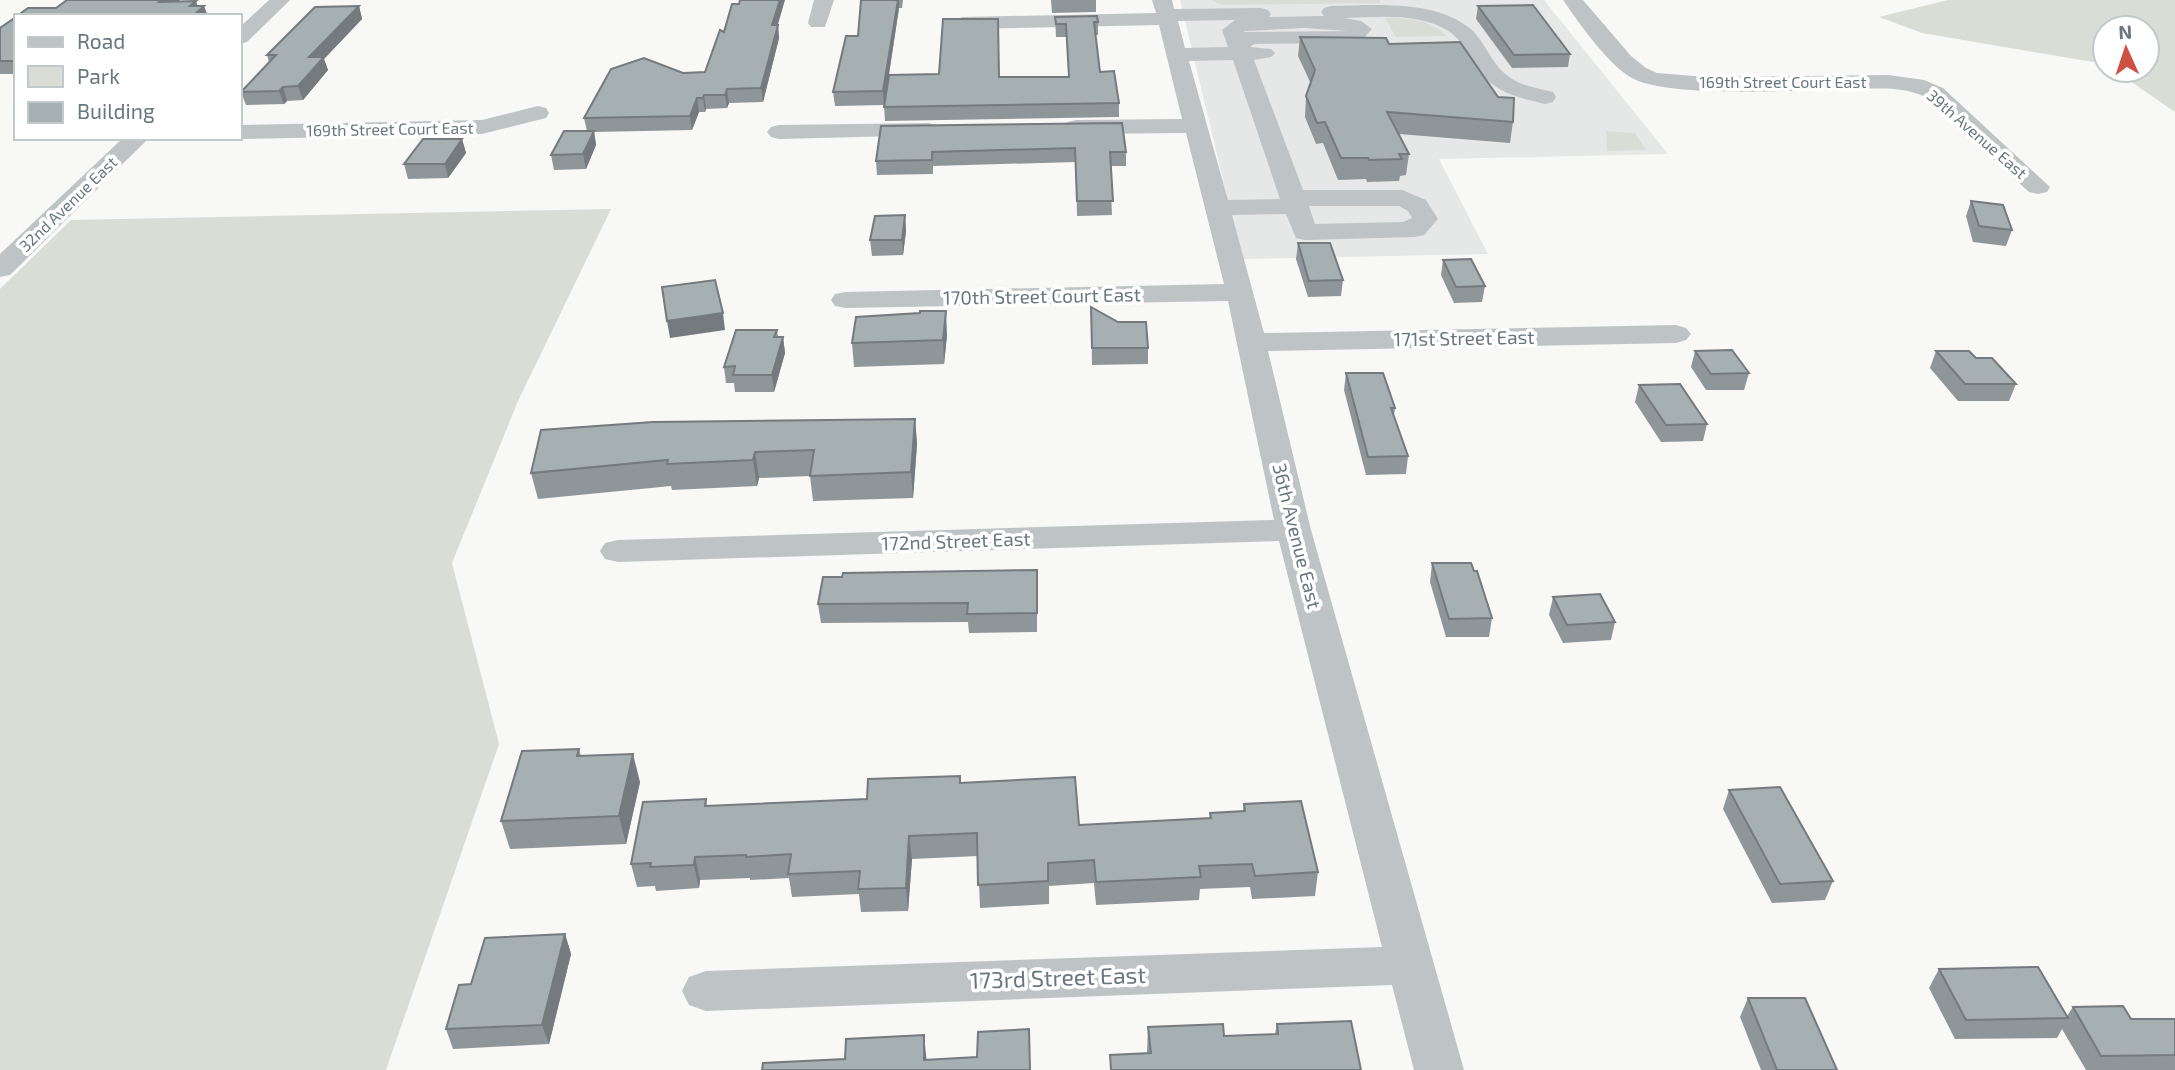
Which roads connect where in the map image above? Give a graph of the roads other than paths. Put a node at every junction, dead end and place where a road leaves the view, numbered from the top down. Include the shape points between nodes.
1 (280, 0) edge
2 (824, 0) edge
3 (1573, 0) edge
4 (1165, 11) edge
5 (818, 23) dead end
6 (963, 23) edge
7 (242, 36) edge
8 (1240, 50) junction
9 (1294, 53) dead end
10 (1176, 55) junction
11 (1913, 85) joint
12 (1545, 97) dead end
13 (538, 113) dead end
14 (1195, 126) junction
15 (1056, 128) edge
16 (945, 129) edge
17 (242, 132) edge
18 (779, 132) dead end
19 (135, 140) edge
20 (2038, 187) dead end
21 (1216, 208) junction
22 (0, 269) edge
23 (1240, 292) junction
24 (845, 300) dead end
25 (1676, 334) dead end
26 (1252, 342) junction
27 (1294, 530) junction
28 (618, 551) dead end
29 (1411, 965) junction
30 (706, 991) dead end
31 (1439, 1070) edge

1 - 7 street
2 - 5 street
3 - 11 street, 169th Street Court East via 1623,61 1653,79 1706,84 1866,81
4 - 6 street
4 - 10 street, 36th Avenue East
4 - 12 street via 1373,12 1429,17 1457,27 1498,80
8 - 8 street via 1249,38 1347,37 1362,29 1338,23 1240,25 1233,30
8 - 9 street
8 - 10 street
8 - 21 street via 1294,202
10 - 14 street, 36th Avenue East
11 - 20 street, 39th Avenue East via 1935,93
13 - 17 street, 169th Street Court East via 482,127
14 - 15 street
14 - 21 street, 36th Avenue East
16 - 18 street
19 - 22 street, 32nd Avenue East
21 - 23 street, 36th Avenue East
23 - 24 street, 170th Street Court East
23 - 26 street, 36th Avenue East
25 - 26 street, 171st Street East
26 - 27 street, 36th Avenue East
27 - 28 street, 172nd Street East
27 - 29 street, 36th Avenue East
29 - 30 street, 173rd Street East
29 - 31 street, 36th Avenue East

